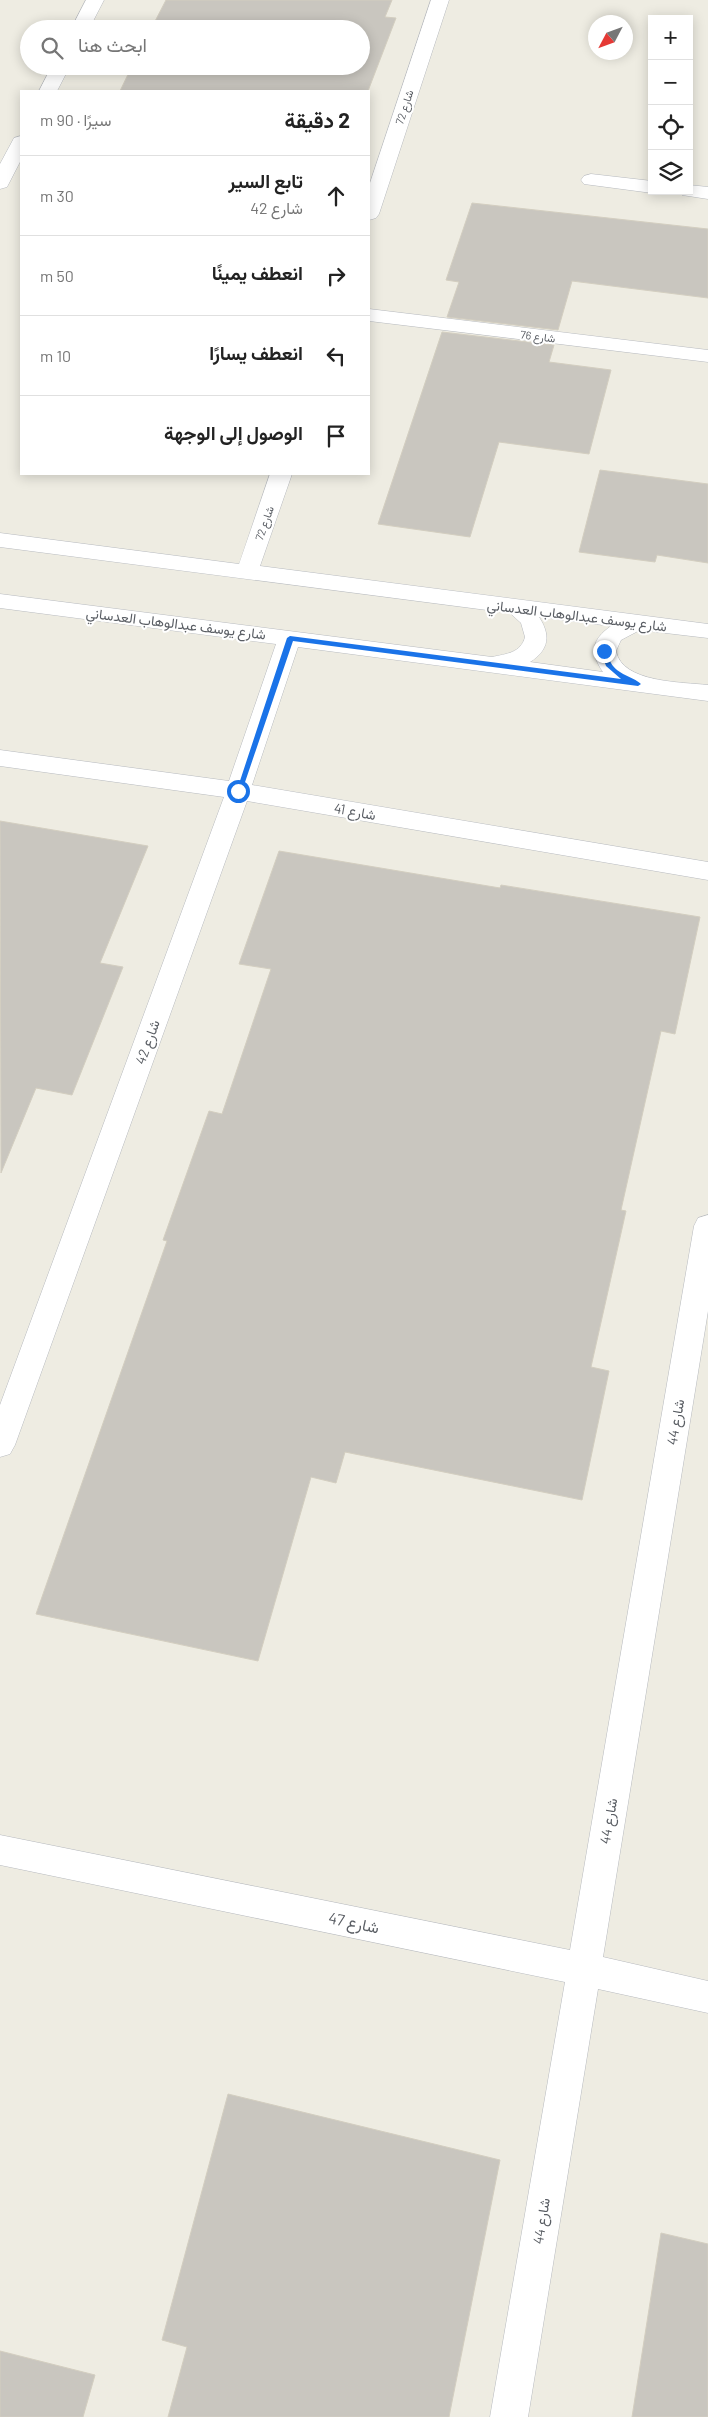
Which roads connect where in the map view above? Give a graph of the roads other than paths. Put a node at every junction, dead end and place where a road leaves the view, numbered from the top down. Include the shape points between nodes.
1 (95, 0) edge
2 (440, 0) edge
3 (85, 20) edge
4 (56, 75) edge
5 (49, 90) edge
6 (20, 144) edge
7 (591, 180) dead end
8 (0, 183) edge
9 (648, 187) edge
10 (693, 191) edge
11 (708, 193) edge
12 (370, 211) edge
13 (370, 315) edge
14 (708, 356) edge
15 (281, 475) edge
16 (0, 540) edge
17 (247, 572) junction
18 (0, 601) edge
19 (518, 608) junction
20 (637, 622) junction
21 (708, 632) edge
22 (290, 638) junction
23 (486, 665) junction
24 (638, 684) junction
25 (708, 693) edge
26 (0, 758) edge
27 (238, 791) junction
28 (708, 871) edge
29 (708, 1226) edge
30 (0, 1445) edge
31 (0, 1850) edge
32 (583, 1969) junction
33 (708, 1997) edge
34 (509, 2417) edge

1 - 3 street
2 - 12 street, شارع 72
4 - 5 street
6 - 8 street
7 - 9 street
10 - 11 street
13 - 14 street, شارع 76
15 - 17 street, شارع 72
16 - 17 street, شارع يوسف عبدالوهاب العدساني
17 - 19 street, شارع يوسف عبدالوهاب العدساني
18 - 22 street, شارع يوسف عبدالوهاب العدساني
19 - 20 street, شارع يوسف عبدالوهاب العدساني
19 - 23 street via 531,618 538,631 535,644 524,656 507,663
20 - 21 street, شارع يوسف عبدالوهاب العدساني
20 - 24 street via 620,628 608,638 604,651 608,664 620,676
22 - 23 street, شارع يوسف عبدالوهاب العدساني
22 - 27 street, شارع 42
23 - 24 street, شارع يوسف عبدالوهاب العدساني
24 - 25 street, شارع يوسف عبدالوهاب العدساني
26 - 27 street, شارع 41
27 - 28 street, شارع 41
27 - 30 street, شارع 42
29 - 32 street, شارع 44
31 - 32 street, شارع 47
32 - 33 street, شارع 47
32 - 34 street, شارع 44

